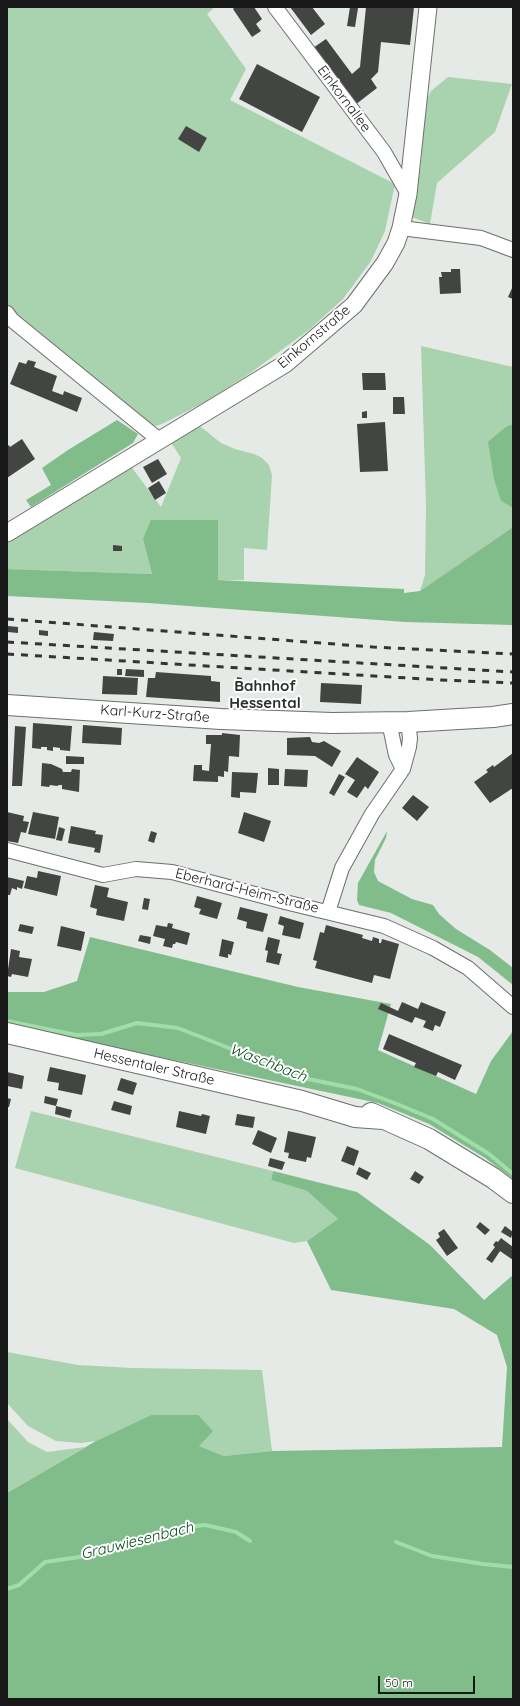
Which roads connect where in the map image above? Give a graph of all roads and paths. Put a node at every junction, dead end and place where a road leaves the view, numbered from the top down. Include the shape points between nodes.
1 (275, 7) edge
2 (428, 7) edge
3 (408, 194) junction
4 (401, 228) junction
5 (513, 250) edge
6 (7, 313) edge
7 (158, 440) junction
8 (7, 533) edge
9 (7, 705) edge
10 (513, 710) edge
11 (513, 714) edge
12 (406, 722) junction
13 (403, 769) junction
14 (7, 850) edge
15 (328, 912) junction
16 (513, 1007) edge
17 (7, 1033) edge
18 (513, 1193) edge

1 - 3 street, Einkornallee via 384,152
2 - 3 street, Einkornstraße
3 - 4 street, Einkornstraße
4 - 5 street via 481,238
4 - 7 street, Einkornstraße via 385,264 354,305 286,364
6 - 7 street via 12,320
7 - 8 street, Einkornstraße
9 - 12 main road, Karl-Kurz-Straße via 221,719
10 - 12 main road, Karl-Kurz-Straße via 480,705 454,706
11 - 12 main road, Karl-Kurz-Straße
12 - 13 street, Eberhard-Heim-Straße via 409,742
12 - 13 street via 396,755
13 - 15 street, Eberhard-Heim-Straße via 372,814 342,868
14 - 15 street, Eberhard-Heim-Straße via 103,875 136,868 172,872
15 - 16 street via 384,926 433,948 468,968
17 - 18 main road, Hessentaler Straße via 302,1100 355,1116 383,1119 428,1139

